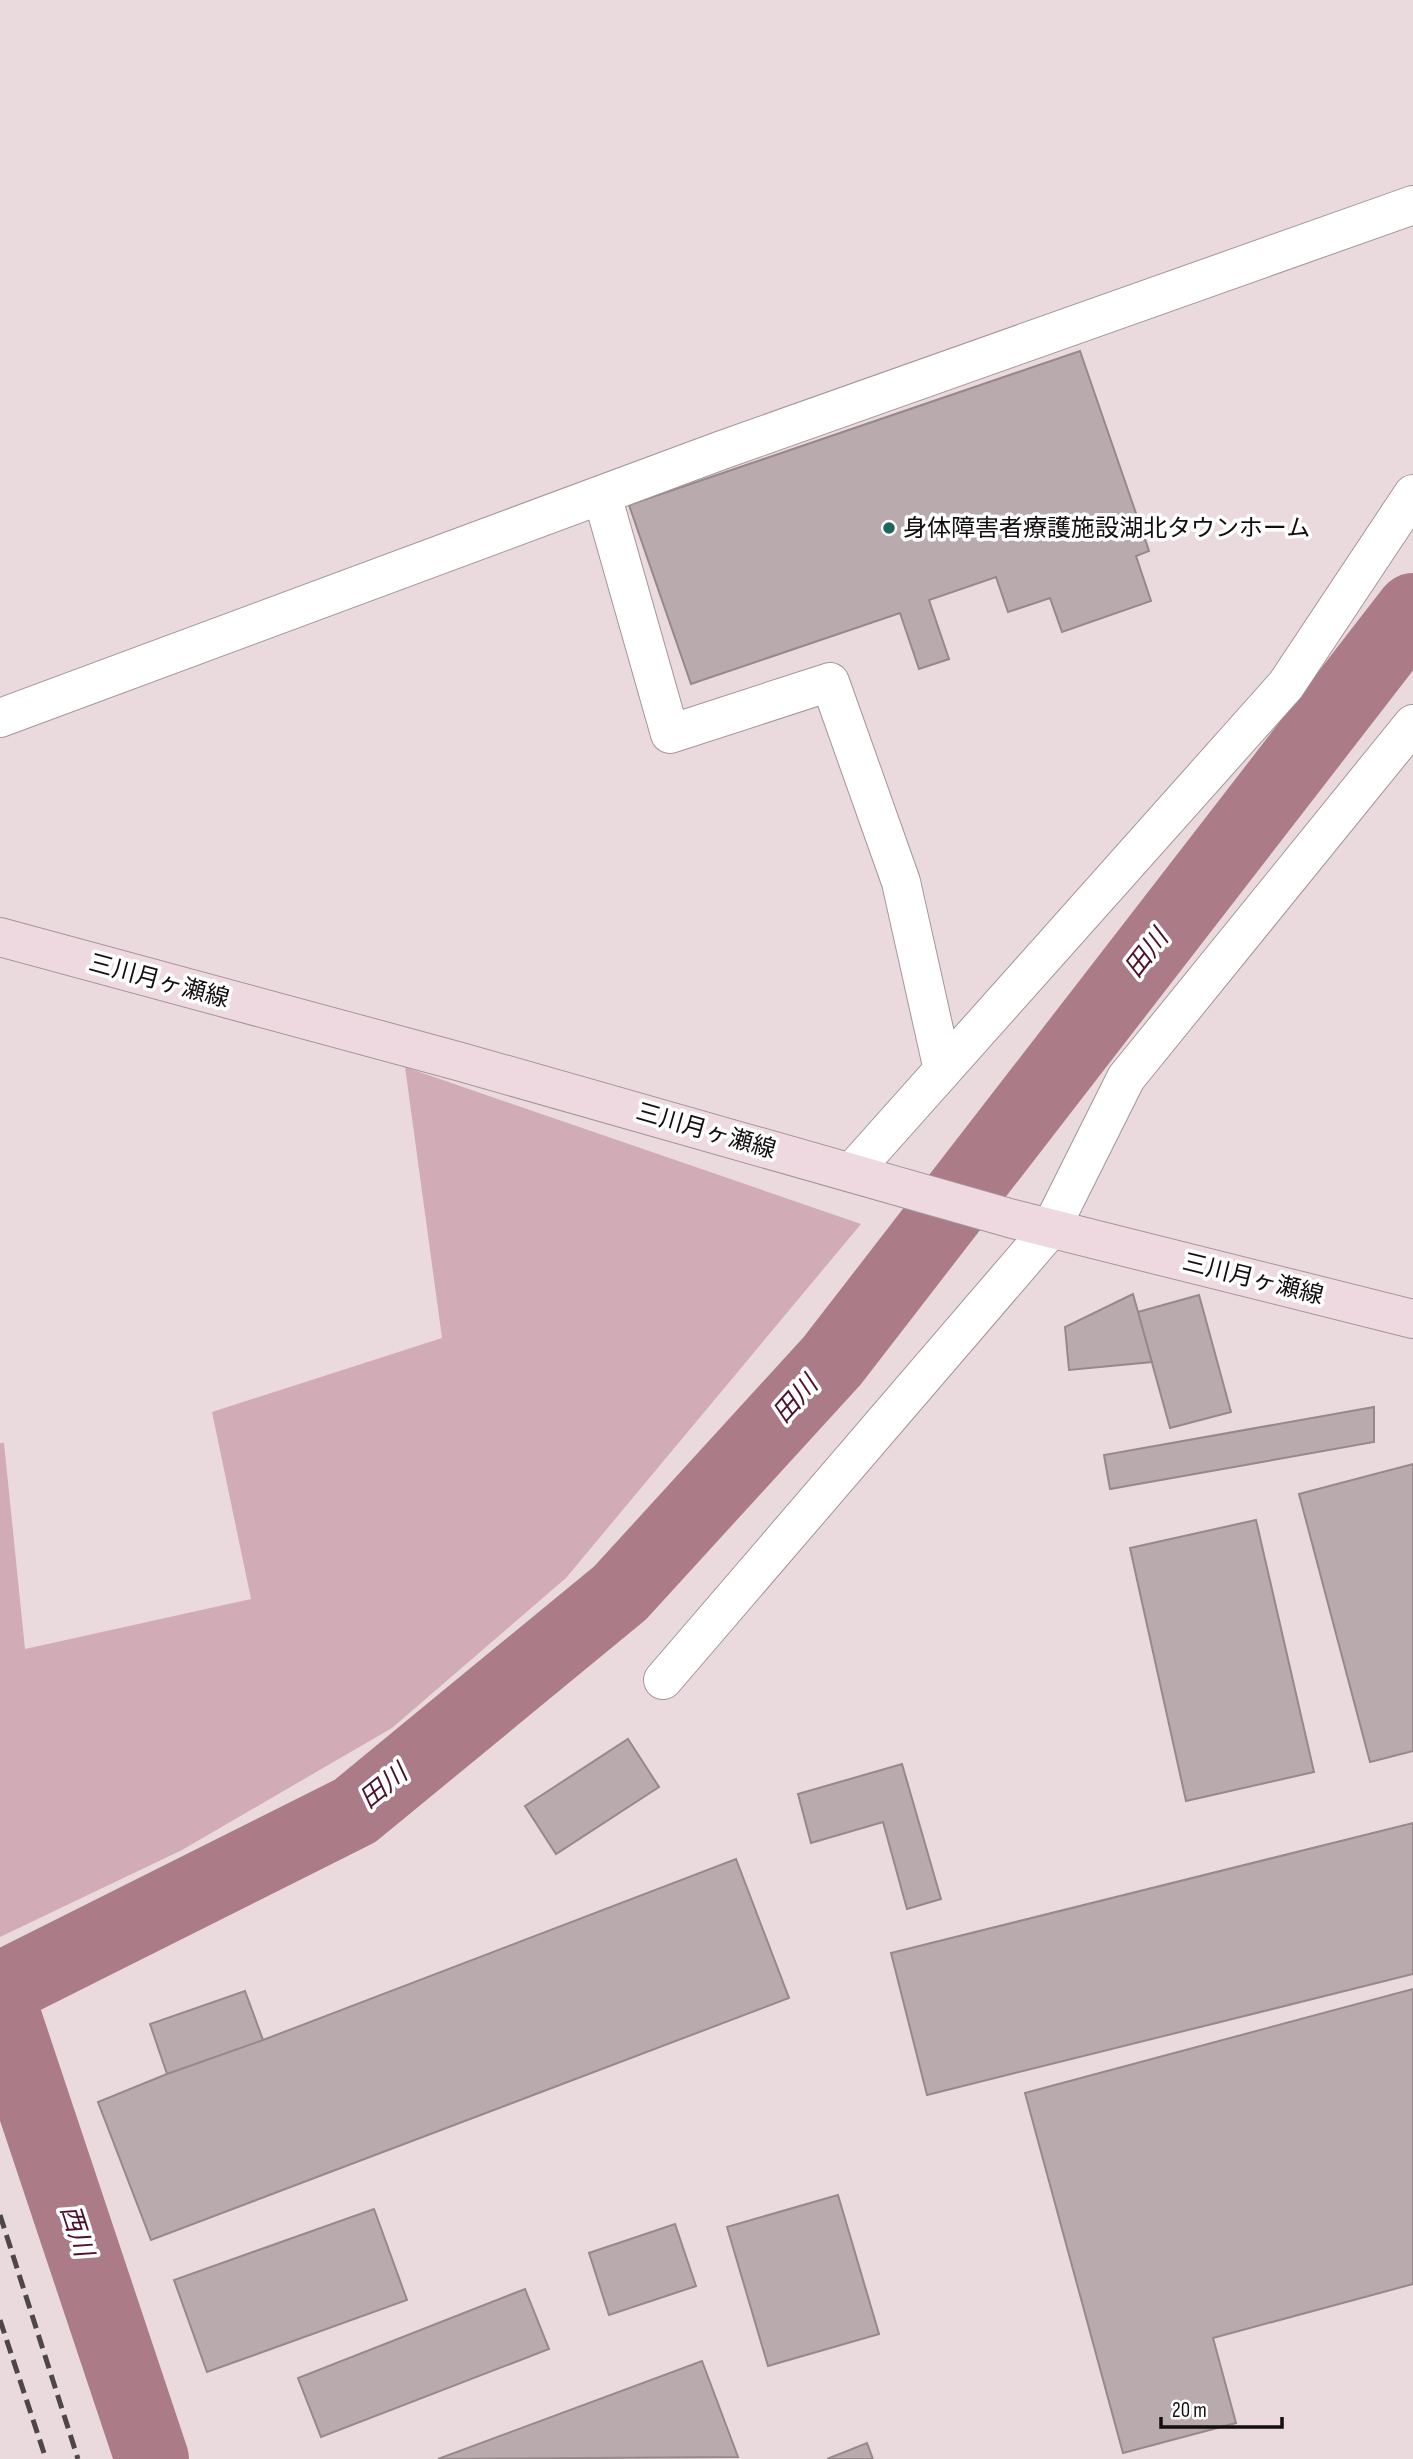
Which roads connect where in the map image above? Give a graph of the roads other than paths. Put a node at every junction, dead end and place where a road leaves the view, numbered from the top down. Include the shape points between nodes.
1 (1413, 205) edge
2 (1413, 494) edge
3 (602, 495) junction
4 (0, 718) edge
5 (1413, 724) edge
6 (0, 937) edge
7 (943, 1070) junction
8 (866, 1177) junction
9 (1051, 1228) junction
10 (1413, 1319) edge
11 (663, 1680) dead end

1 - 3 street
2 - 7 street via 1286,685
3 - 4 street
3 - 7 street via 670,734 830,682 901,882
5 - 9 street via 1126,1078
6 - 8 main road, 三川月ヶ瀬線
7 - 8 street
8 - 9 main road, 三川月ヶ瀬線
9 - 10 main road, 三川月ヶ瀬線
9 - 11 street

